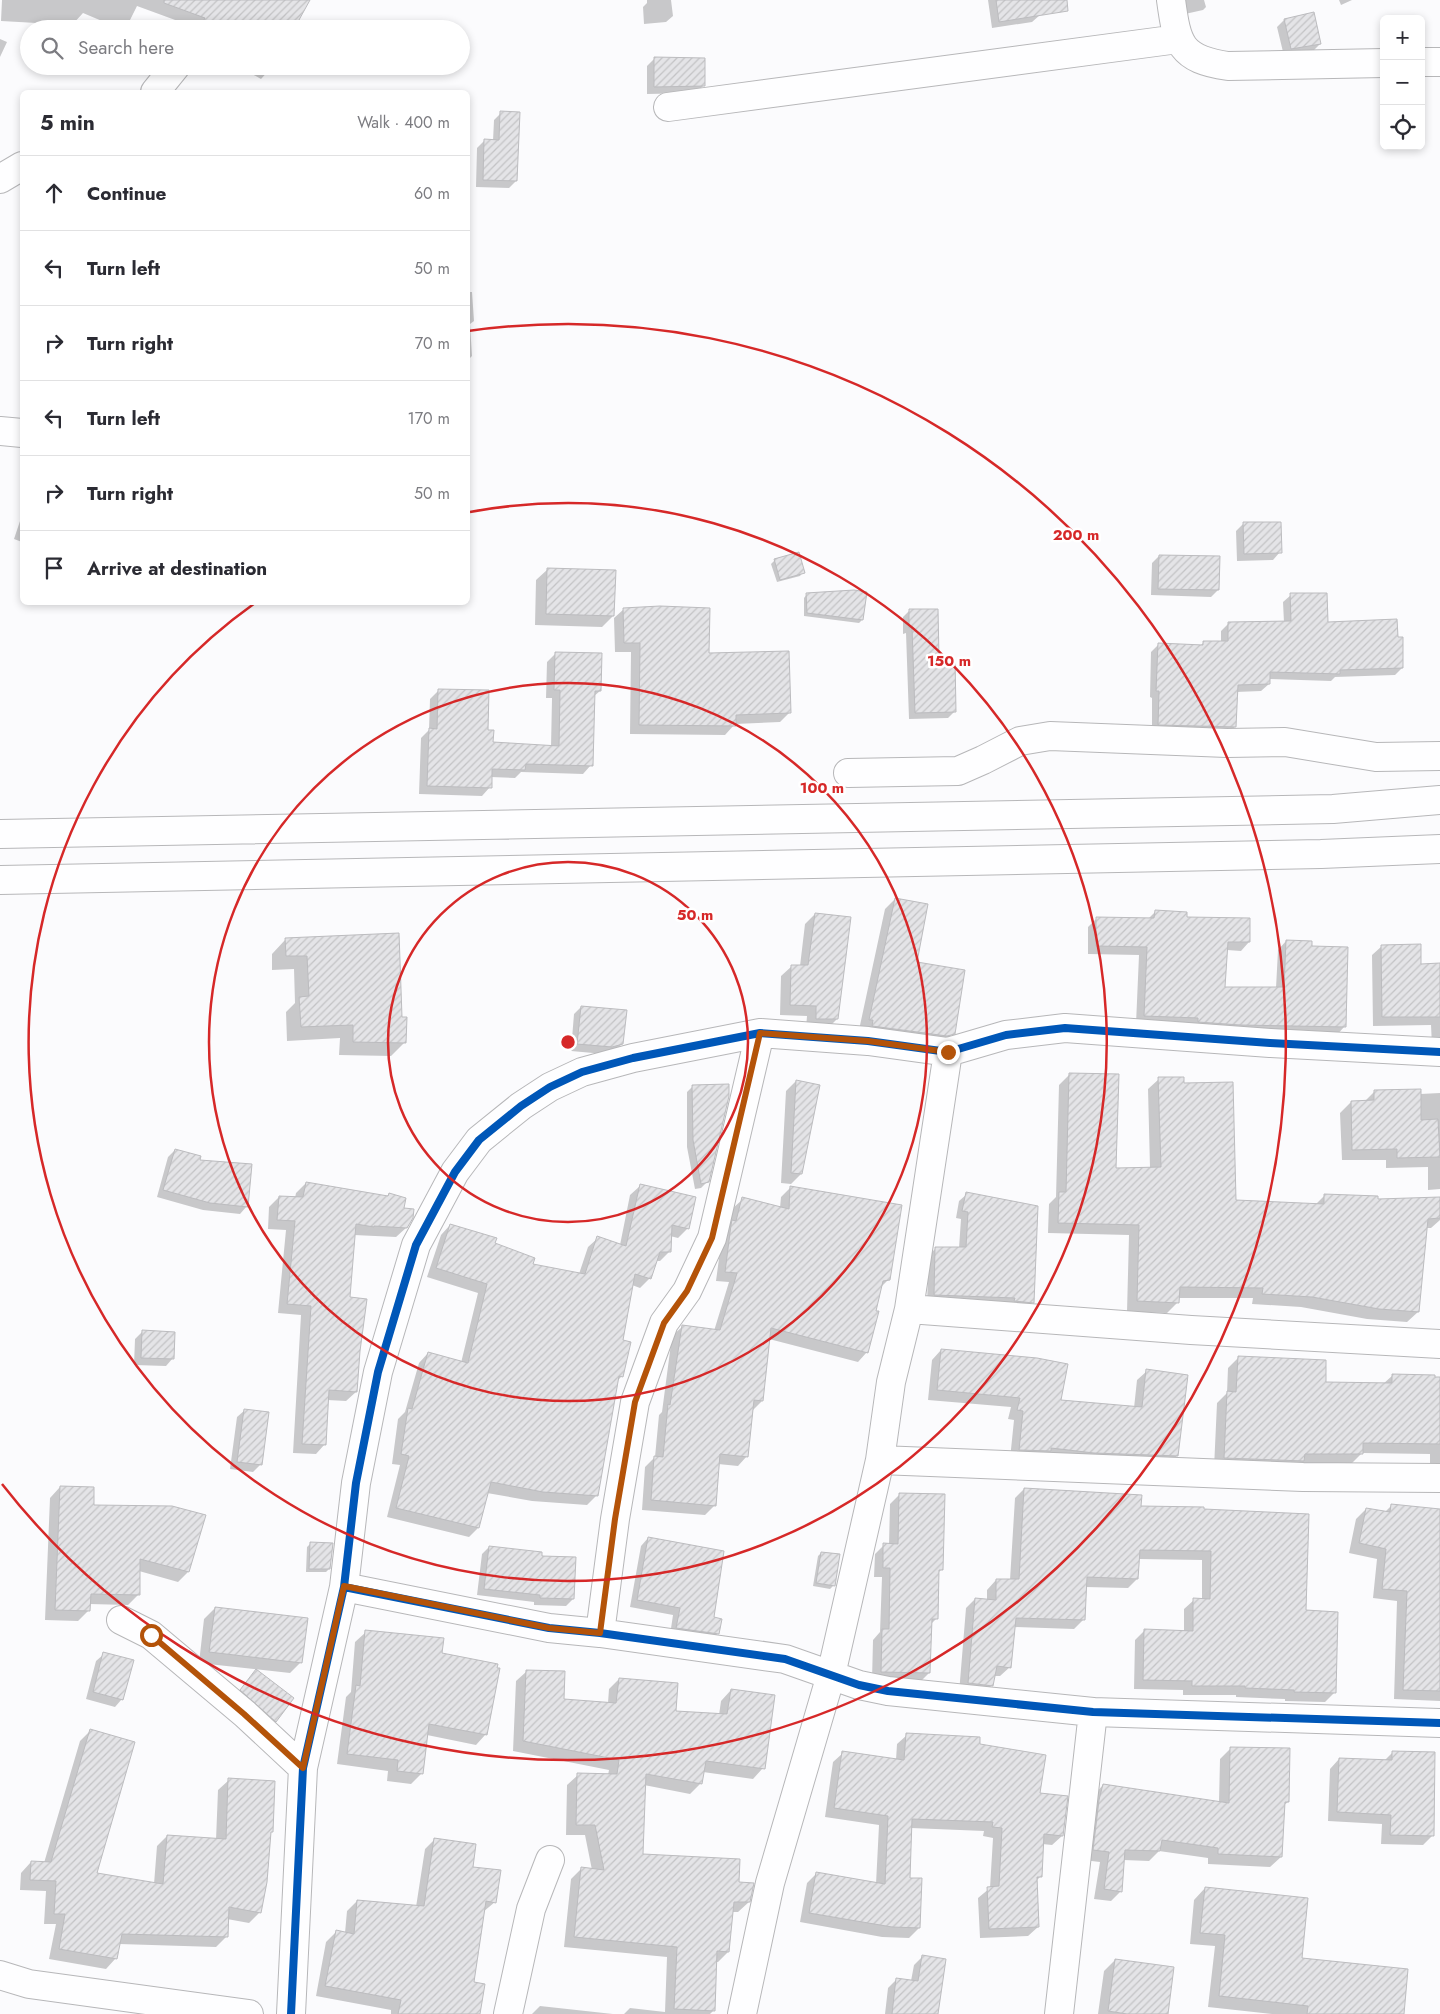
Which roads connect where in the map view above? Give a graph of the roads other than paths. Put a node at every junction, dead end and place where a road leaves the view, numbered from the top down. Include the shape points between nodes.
1 (1170, 0) edge
2 (1178, 39) junction
3 (1425, 62) edge
4 (1440, 62) edge
5 (1380, 63) edge
6 (169, 75) edge
7 (157, 90) edge
8 (668, 107) dead end
9 (20, 167) edge
10 (0, 179) edge
11 (0, 431) edge
12 (20, 433) edge
13 (1440, 756) edge
14 (848, 773) dead end
15 (1440, 800) edge
16 (0, 834) edge
17 (1440, 849) edge
18 (0, 880) edge
19 (760, 1033) junction
20 (948, 1052) junction
21 (1440, 1052) edge
22 (909, 1309) junction
23 (1440, 1344) edge
24 (880, 1460) junction
25 (1440, 1478) edge
26 (344, 1586) junction
27 (121, 1620) dead end
28 (600, 1633) junction
29 (831, 1675) junction
30 (1093, 1712) junction
31 (1440, 1723) edge
32 (303, 1768) junction
33 (550, 1860) dead end
34 (0, 1975) edge
35 (204, 2011) edge
36 (249, 2014) edge
37 (291, 2014) edge
38 (508, 2014) edge
39 (742, 2014) edge
40 (1059, 2014) edge

1 - 2 main road
2 - 5 main road via 1191,55 1206,63 1228,66
2 - 8 main road
3 - 4 main road
6 - 7 main road
9 - 10 main road
11 - 12 main road
13 - 14 main road via 1376,757 1285,742 1050,736 1020,741 958,770
15 - 16 main road via 1323,809
17 - 18 main road
19 - 20 main road via 868,1041
19 - 26 main road via 633,1058 582,1072 520,1106 479,1140 455,1172 416,1245 378,1372 356,1483
19 - 28 main road via 712,1238 687,1291 664,1323 635,1402
20 - 21 main road via 1006,1035 1065,1028
20 - 22 main road
22 - 23 main road via 1181,1330
22 - 24 main road via 891,1382
24 - 25 main road
24 - 29 main road
26 - 28 main road via 549,1628
26 - 32 main road
27 - 32 main road via 151,1635
28 - 29 main road via 785,1659
29 - 30 main road via 888,1691
29 - 39 main road via 770,1883
30 - 31 main road
30 - 40 main road
32 - 37 main road
33 - 38 main road via 531,1909
34 - 35 main road via 30,1984
35 - 36 main road

